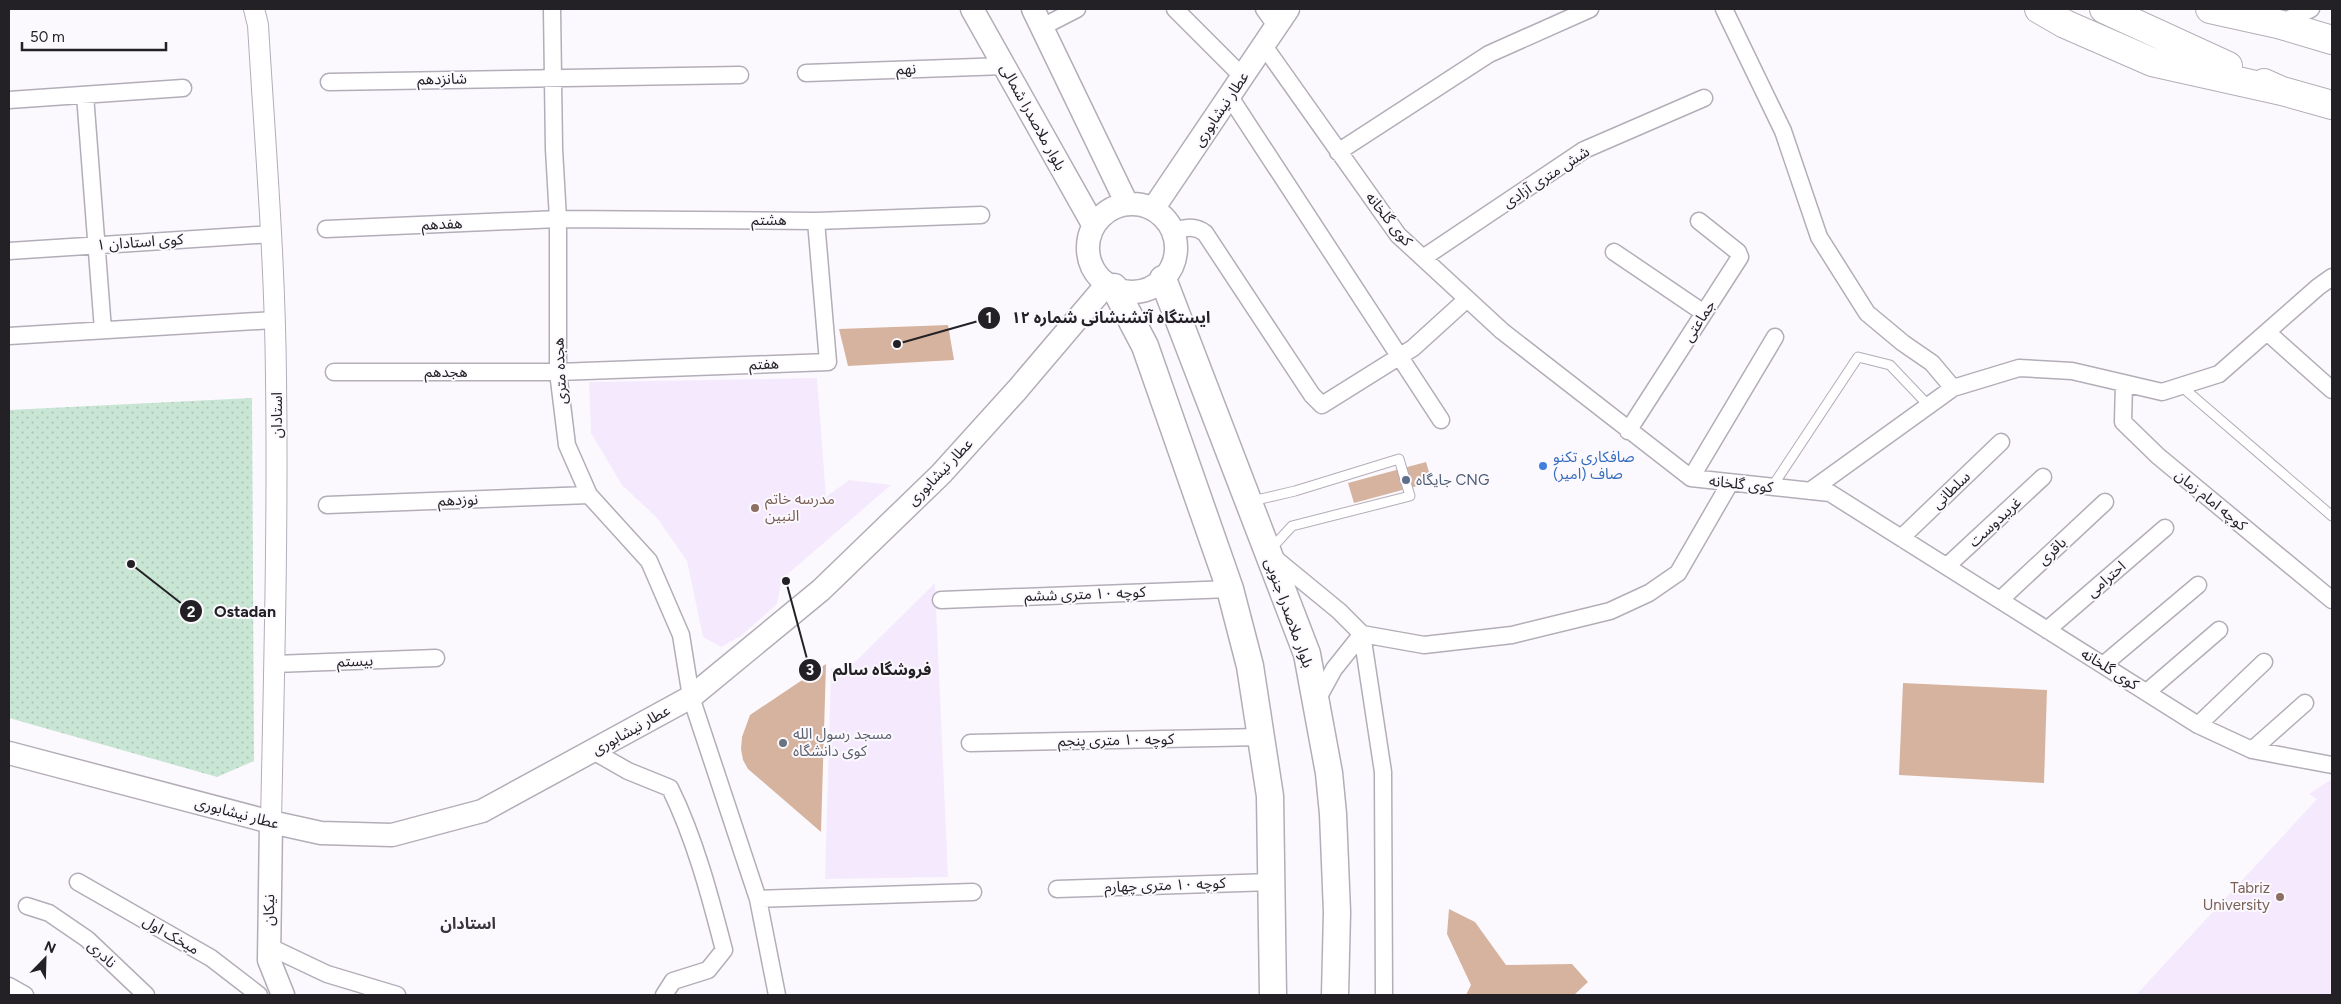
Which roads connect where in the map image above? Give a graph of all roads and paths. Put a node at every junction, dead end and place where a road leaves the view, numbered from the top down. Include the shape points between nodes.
1 (254, 9) edge
2 (552, 9) edge
3 (972, 9) edge
4 (1077, 9) edge
5 (1175, 9) edge
6 (1264, 9) edge
7 (1590, 9) edge
8 (1724, 9) edge
9 (2039, 9) edge
10 (2104, 9) edge
11 (2210, 9) edge
12 (2247, 9) edge
13 (2311, 9) edge
14 (1038, 18) edge
15 (1283, 18) edge
16 (2278, 24) junction
17 (2332, 40) edge
18 (1264, 46) junction
19 (1005, 66) junction
20 (806, 73) dead end
21 (740, 75) dead end
22 (554, 77) junction
23 (1243, 77) junction
24 (329, 82) dead end
25 (183, 88) dead end
26 (2282, 91) junction
27 (85, 95) junction
28 (1230, 97) junction
29 (1704, 98) dead end
30 (9, 100) edge
31 (2332, 105) edge
32 (1338, 152) junction
33 (1127, 204) junction
34 (1153, 209) junction
35 (981, 215) dead end
36 (558, 219) junction
37 (816, 221) junction
38 (1699, 221) dead end
39 (1094, 226) junction
40 (326, 229) dead end
41 (1172, 230) junction
42 (272, 234) junction
43 (97, 245) junction
44 (9, 251) edge
45 (1614, 252) dead end
46 (1423, 258) junction
47 (2332, 278) edge
48 (1162, 279) junction
49 (1110, 286) junction
50 (1467, 299) junction
51 (1704, 313) junction
52 (274, 320) junction
53 (103, 330) junction
54 (2267, 332) junction
55 (9, 336) edge
56 (1775, 337) dead end
57 (1399, 356) junction
58 (334, 372) dead end
59 (558, 372) junction
60 (2124, 383) junction
61 (2181, 386) junction
62 (1953, 388) junction
63 (2332, 390) edge
64 (1928, 404) junction
65 (1441, 420) dead end
66 (1628, 431) junction
67 (2002, 442) dead end
68 (2043, 477) dead end
69 (1690, 478) junction
70 (1730, 483) junction
71 (1772, 487) junction
72 (1810, 491) junction
73 (589, 495) junction
74 (1248, 501) junction
75 (2105, 502) dead end
76 (327, 505) dead end
77 (2332, 516) edge
78 (2165, 528) dead end
79 (1901, 538) junction
80 (1268, 552) junction
81 (1947, 566) junction
82 (2198, 585) dead end
83 (1230, 589) junction
84 (940, 600) dead end
85 (2000, 600) junction
86 (2332, 600) edge
87 (2047, 630) junction
88 (2219, 630) dead end
89 (1362, 634) junction
90 (436, 658) dead end
91 (2264, 662) dead end
92 (274, 664) junction
93 (2103, 664) junction
94 (2147, 692) junction
95 (691, 697) junction
96 (1316, 700) junction
97 (2305, 703) dead end
98 (2198, 725) junction
99 (1262, 737) junction
100 (970, 743) dead end
101 (2252, 750) junction
102 (593, 751) junction
103 (9, 753) edge
104 (2331, 765) edge
105 (271, 822) junction
106 (78, 882) dead end
107 (1273, 882) junction
108 (1056, 889) dead end
109 (973, 892) dead end
110 (758, 899) junction
111 (27, 906) dead end
112 (268, 946) junction
113 (9, 986) edge
114 (26, 995) edge
115 (146, 995) edge
116 (259, 995) edge
117 (283, 995) edge
118 (397, 995) edge
119 (664, 995) edge
120 (777, 995) edge
121 (1273, 995) edge
122 (1335, 995) edge
123 (1384, 995) edge

1 - 42 street, استادان via 258,25
2 - 22 street, هجده متری
3 - 19 main road, بلوار ملاصدرا شمالی
4 - 14 street
5 - 23 street
6 - 15 street
7 - 32 street via 1489,54
8 - 62 street via 1783,131 1820,237 1867,313 1932,363
9 - 26 highway via 2065,24 2152,62
10 - 26 highway
11 - 16 highway
12 - 16 highway
13 - 16 street
14 - 33 main road
15 - 18 main road, عطار نیشابوری
16 - 17 highway
18 - 23 main road, عطار نیشابوری
18 - 32 street, کوی گلخانه
19 - 20 street, نهم
19 - 39 main road, بلوار ملاصدرا شمالی
21 - 22 street
22 - 24 street, شانزدهم
22 - 36 street, هجده متری
23 - 28 main road, عطار نیشابوری
25 - 27 street
26 - 31 highway
27 - 30 street
27 - 43 street
28 - 34 main road, عطار نیشابوری
28 - 57 street
29 - 46 street, شش متری آزادی via 1584,150
32 - 46 street, کوی گلخانه via 1398,235
33 - 34 main road
33 - 39 main road via 1108,211
34 - 41 main road
35 - 37 street, هشتم
36 - 37 street, هشتم
36 - 40 street, هفدهم
36 - 59 street, هجده متری
37 - 59 street, هفتم via 828,362
38 - 51 street, جماعتی via 1740,257
39 - 49 main road via 1089,239 1089,257 1095,271
41 - 48 main road via 1175,255 1172,266
41 - 57 street via 1188,227 1205,232 1312,395 1322,405
42 - 43 street, کوی استادان ۱
42 - 52 street, استادان
43 - 44 street, کوی استادان ۱
43 - 53 street
45 - 51 street
46 - 50 street, کوی گلخانه
47 - 54 street
48 - 49 main road via 1137,291
48 - 74 main road, بلوار ملاصدرا جنوبی
49 - 83 main road via 1144,346
49 - 95 main road, عطار نیشابوری via 941,474 821,590
50 - 57 street via 1413,348
50 - 66 street, کوی گلخانه via 1502,331
51 - 66 street, جماعتی
52 - 53 street
52 - 92 street, استادان via 277,509
53 - 55 street
54 - 61 street via 2219,374
54 - 63 street
56 - 69 street
57 - 65 street
58 - 59 street, هجدهم
59 - 73 street, هجده متری via 567,445
60 - 61 street via 2162,392
60 - 62 street via 2072,371 2019,368
60 - 86 street, کوچه امام زمان via 2123,422 2158,456
61 - 77 lane
62 - 64 street
64 - 71 lane via 1890,365 1858,357
64 - 72 street
66 - 69 street, کوی گلخانه
67 - 79 street, سلطانی
68 - 81 street, غریبدوست
69 - 70 street, کوی گلخانه
70 - 71 street, کوی گلخانه
70 - 89 street via 1678,573 1649,593 1610,611 1512,635 1424,645
71 - 72 street, کوی گلخانه
72 - 79 street, کوی گلخانه via 1830,493
73 - 76 street, نوزدهم
73 - 95 street, هجده متری via 649,561 681,636
74 - 80 main road, بلوار ملاصدرا جنوبی
74 - 80 lane via 1295,491 1399,459 1410,496 1292,526
75 - 85 street, باقری
78 - 87 street, احترامی
79 - 81 street, کوی گلخانه
80 - 89 street
80 - 96 main road, بلوار ملاصدرا جنوبی via 1307,654
81 - 85 street, کوی گلخانه
82 - 93 street
83 - 84 street, کوچه ۱۰ متری ششم
83 - 99 main road via 1250,666
85 - 87 street, کوی گلخانه
87 - 93 street, کوی گلخانه
88 - 94 street
89 - 96 street via 1334,669
89 - 123 street via 1383,772
90 - 92 street, بیستم
91 - 98 street
92 - 105 street, استادان
93 - 94 street, کوی گلخانه
94 - 98 street, کوی گلخانه
95 - 102 main road, عطار نیشابوری
95 - 110 street, هجده متری
96 - 122 main road, بلوار ملاصدرا جنوبی via 1333,814 1337,912
97 - 101 street
98 - 101 street, کوی گلخانه
99 - 100 street, کوچه ۱۰ متری پنجم
99 - 107 main road via 1270,796
101 - 104 street, کوی گلخانه
102 - 105 main road, عطار نیشابوری via 482,812 392,835 321,833
102 - 119 street via 628,771 670,788 682,812 716,917 724,950 708,970 673,981
103 - 105 main road, عطار نیشابوری
105 - 112 main road, نیکان
106 - 116 street, میخک اول via 211,958
107 - 108 street, کوچه ۱۰ متری چهارم
107 - 121 main road
109 - 110 street
110 - 120 street, هجده متری
111 - 115 street, نادری via 49,913 87,939
112 - 117 main road, نیکان via 269,960
112 - 118 street via 328,974
113 - 114 street

